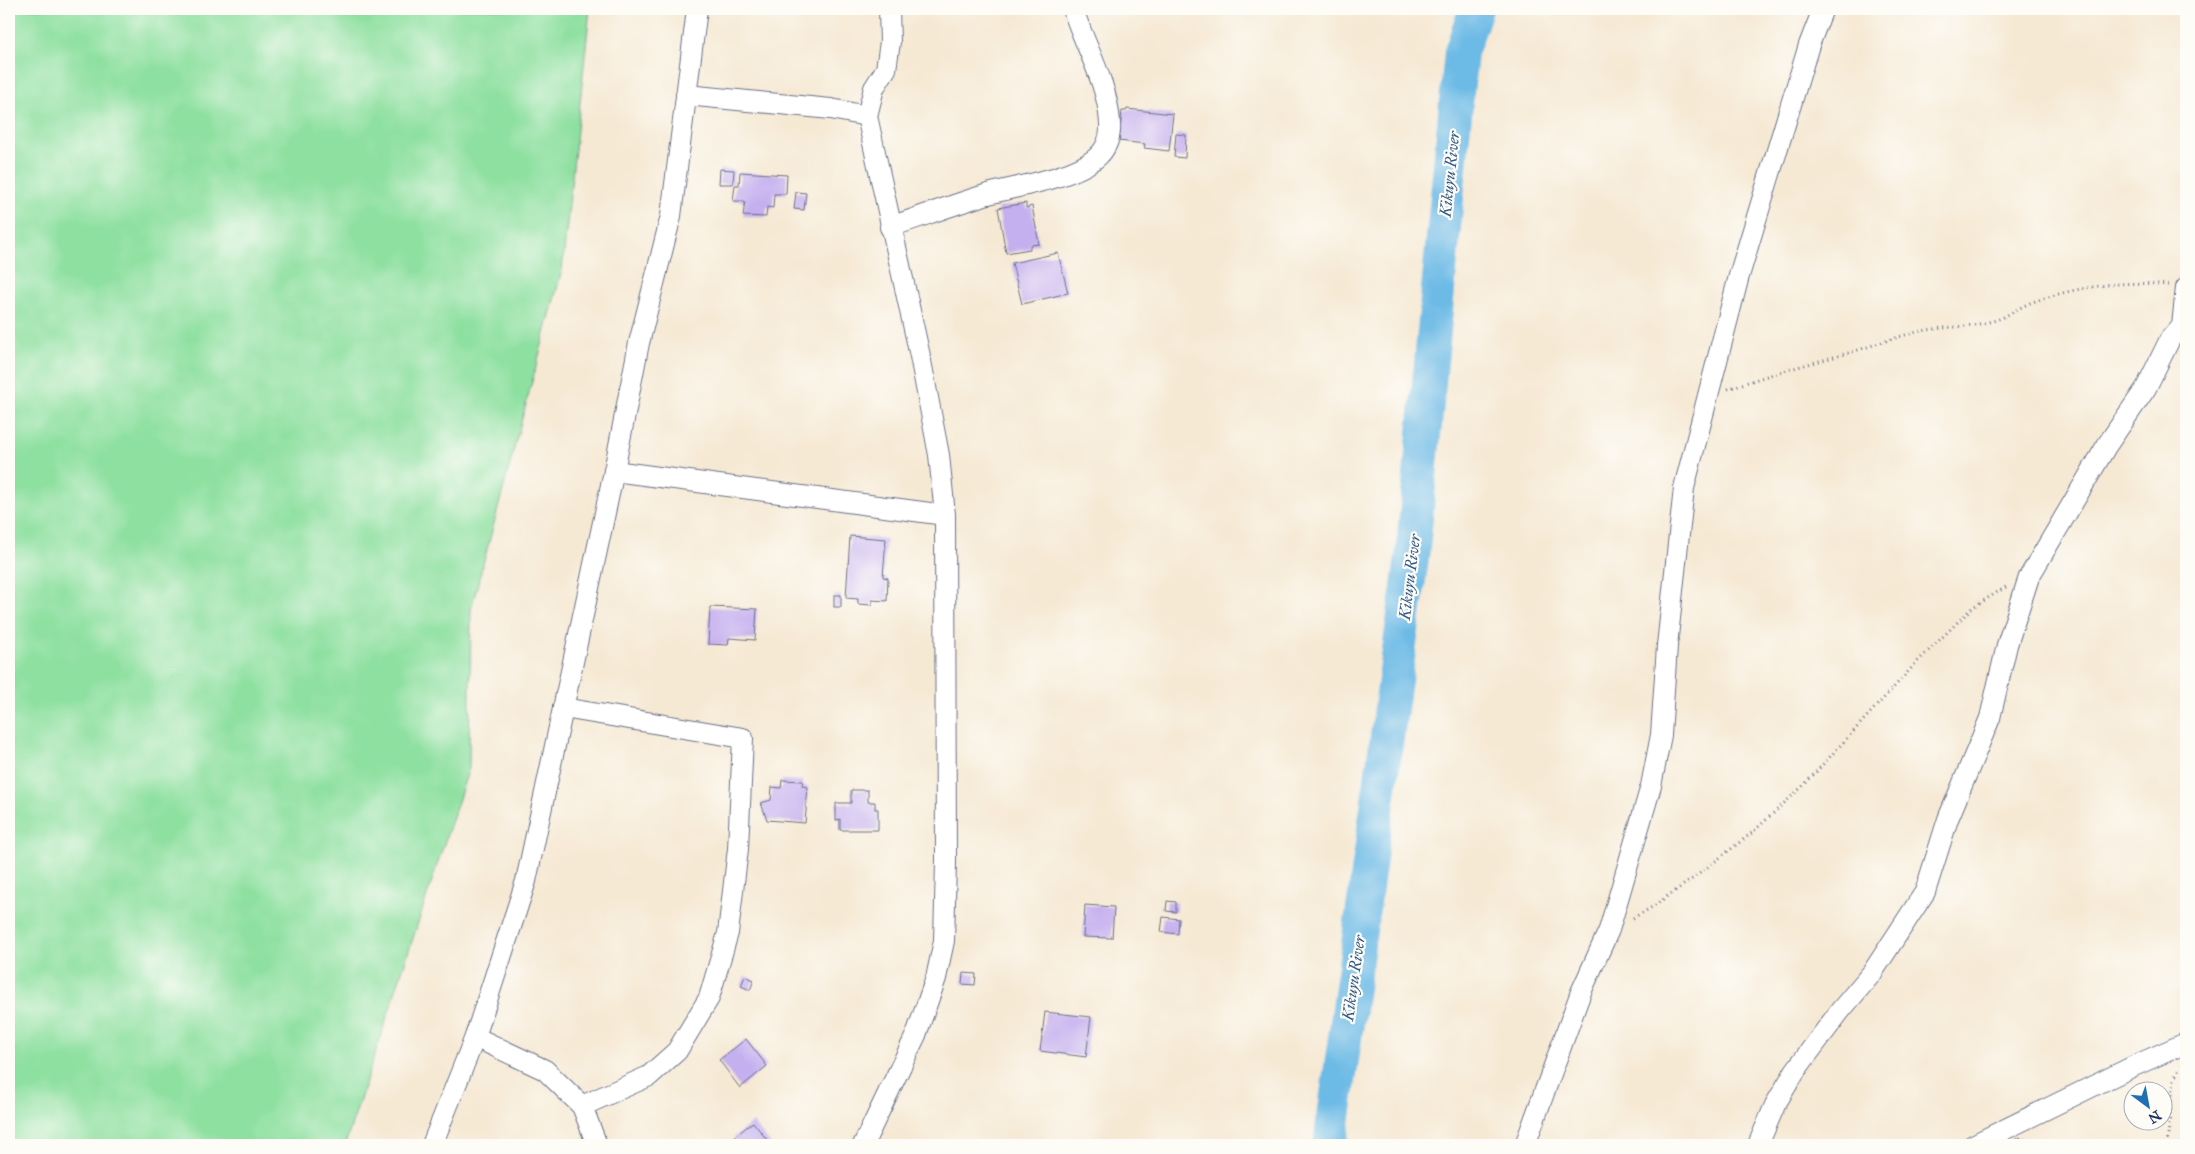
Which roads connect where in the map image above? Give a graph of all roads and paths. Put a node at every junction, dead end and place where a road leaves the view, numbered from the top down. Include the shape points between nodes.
1 (697, 9) edge
2 (889, 9) edge
3 (1073, 9) edge
4 (1823, 9) edge
5 (686, 95) junction
6 (866, 116) junction
7 (890, 227) junction
8 (2179, 287) edge
9 (2184, 324) edge
10 (1708, 397) junction
11 (614, 471) junction
12 (945, 515) junction
13 (2029, 577) junction
14 (563, 708) junction
15 (1609, 930) junction
16 (475, 1037) junction
17 (2184, 1052) edge
18 (582, 1106) junction
19 (432, 1145) edge
20 (597, 1145) edge
21 (864, 1145) edge
22 (1525, 1145) edge
23 (1758, 1145) edge
24 (1973, 1145) edge
25 (2167, 1145) edge

1 - 5 street
2 - 6 street via 890,42 886,69 874,88
3 - 7 street via 1107,102 1108,143 1096,158 1076,169 986,194
4 - 10 street via 1806,54 1738,276
5 - 6 street via 831,109
5 - 11 street via 671,216 639,343
6 - 7 street
7 - 12 street via 939,455
8 - 9 street
8 - 10 path via 2113,283 2048,297 1996,320 1877,342 1763,376
9 - 13 street via 2170,339 2146,388 2107,445
10 - 15 street via 1684,488 1661,735 1651,786
11 - 12 street
11 - 14 street
12 - 21 street via 944,941 936,978 916,1035
13 - 15 path via 2003,588 1973,607 1916,663 1804,784 1753,832 1648,909
13 - 23 street via 2007,645 1990,718 1948,819 1926,892 1872,973 1795,1070
14 - 16 street via 526,881
14 - 18 street via 742,738 738,849 728,932 709,998 678,1051 649,1076
15 - 22 street via 1581,992
16 - 18 street via 546,1070
16 - 19 street
17 - 24 street via 2136,1065
17 - 25 path via 2174,1079
18 - 20 street

